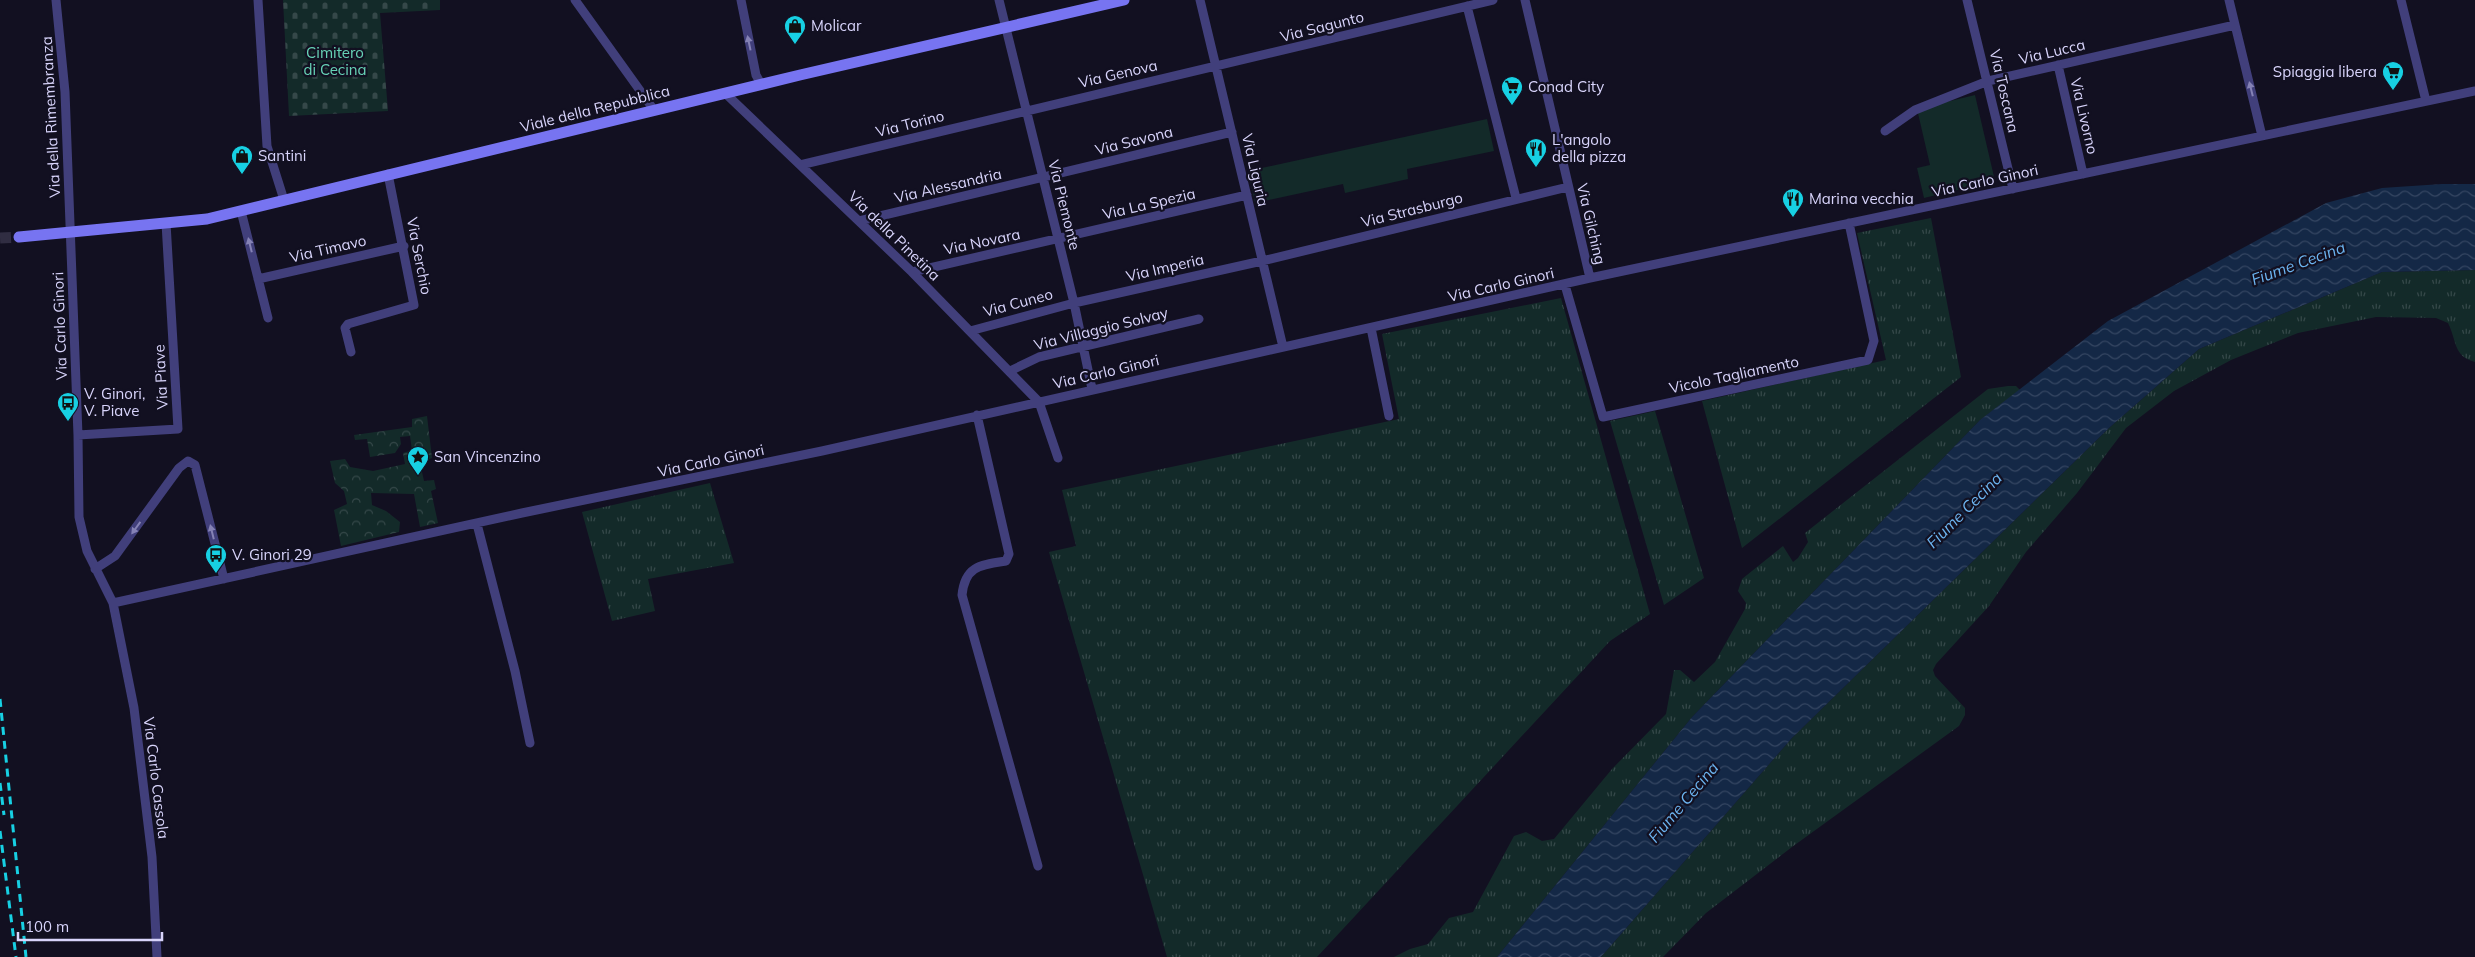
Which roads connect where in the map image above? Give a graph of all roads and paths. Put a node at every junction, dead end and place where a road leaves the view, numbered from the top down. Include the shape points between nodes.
1 (56, 0) edge
2 (258, 0) edge
3 (575, 0) edge
4 (741, 0) edge
5 (999, 0) edge
6 (1124, 0) edge
7 (1200, 0) edge
8 (1493, 0) edge
9 (1525, 0) edge
10 (1967, 0) edge
11 (2229, 0) edge
12 (2401, 0) edge
13 (1467, 6) junction
14 (2235, 25) junction
15 (1007, 28) junction
16 (2058, 65) junction
17 (1216, 66) junction
18 (1988, 81) junction
19 (761, 84) junction
20 (2475, 91) edge
21 (725, 93) junction
22 (2426, 101) junction
23 (1027, 109) junction
24 (654, 110) junction
25 (1885, 131) dead end
26 (1232, 132) junction
27 (2262, 136) junction
28 (800, 165) junction
29 (388, 174) junction
30 (2083, 174) junction
31 (1044, 178) junction
32 (1568, 187) junction
33 (2013, 190) junction
34 (1247, 195) junction
35 (1516, 198) junction
36 (284, 200) junction
37 (242, 210) junction
38 (859, 221) junction
39 (166, 223) junction
40 (1849, 223) junction
41 (71, 233) junction
42 (20, 237) tunnel mouth
43 (1059, 240) junction
44 (404, 246) junction
45 (1262, 261) junction
46 (912, 272) junction
47 (1590, 278) junction
48 (258, 279) junction
49 (1565, 285) junction
50 (1074, 303) junction
51 (268, 318) dead end
52 (1199, 319) dead end
53 (1371, 328) junction
54 (970, 331) junction
55 (1084, 345) junction
56 (1283, 347) junction
57 (351, 352) dead end
58 (1010, 371) junction
59 (1092, 389) junction
60 (1039, 402) junction
61 (977, 415) junction
62 (1389, 416) dead end
63 (78, 436) junction
64 (1058, 458) dead end
65 (477, 524) junction
66 (95, 569) junction
67 (224, 579) junction
68 (113, 603) junction
69 (530, 743) dead end
70 (1038, 866) dead end
71 (158, 957) edge

1 - 41 street, Via della Rimembranza via 65,92
2 - 36 street via 267,146
3 - 24 street
19 -> 4 street via 756,75
5 - 15 street, Via Piemonte
6 - 15 street, Viale della Repubblica
7 - 17 street, Via Liguria
8 - 13 street, Via Sagunto
9 - 32 street, Via Gilching
10 - 18 street, Via Toscana
11 - 14 street
12 - 22 street
13 - 17 street, Via Sagunto
13 - 35 street
14 - 16 street, Via Lucca
27 -> 14 street
15 - 19 street, Viale della Repubblica
15 - 23 street, Via Piemonte
16 - 18 street, Via Lucca
16 - 30 street, Via Livorno
17 - 23 street, Via Genova
17 - 26 street, Via Liguria
18 - 25 street, Via Lucca via 1915,110
18 - 33 street, Via Toscana
19 - 21 street, Viale della Repubblica
20 - 22 street, Via Carlo Ginori
21 - 24 street, Viale della Repubblica
21 - 28 street, Via della Pinetina
22 - 27 street, Via Carlo Ginori
23 - 28 street, Via Torino
23 - 31 street, Via Piemonte
24 - 29 street, Viale della Repubblica
26 - 31 street, Via Savona
26 - 34 street, Via Liguria
27 - 30 street, Via Carlo Ginori
28 - 38 street, Via della Pinetina
29 - 36 street, Viale della Repubblica
29 - 44 street, Via Serchio
30 - 33 street, Via Carlo Ginori
31 - 38 street, Via Alessandria
31 - 43 street, Via Piemonte
32 - 35 street, Via Strasburgo
32 - 47 street, Via Gilching
33 - 40 street, Via Carlo Ginori
34 - 43 street, Via La Spezia
34 - 45 street, Via Liguria
35 - 45 street, Via Strasburgo
36 - 37 street, Viale della Repubblica
37 - 39 street, Viale della Repubblica via 206,219
48 -> 37 street
38 - 46 street, Via della Pinetina
39 - 41 street, Viale della Repubblica
39 - 63 street, Via Piave via 178,429
40 - 47 street, Via Carlo Ginori
40 - 49 street, Vicolo Tagliamento via 1874,342 1868,360 1603,417
41 - 42 street, Viale della Repubblica
41 - 63 street, Via Carlo Ginori
43 - 46 street, Via Novara
43 - 50 street, Via Piemonte
44 - 48 street, Via Timavo
44 - 57 street, Via Serchio via 414,305 348,324 345,328
45 - 50 street, Via Imperia
45 - 56 street, Via Liguria
46 - 54 street, Via della Pinetina
47 - 49 street, Via Carlo Ginori
48 - 51 street
49 - 53 street, Via Carlo Ginori
50 - 54 street, Via Cuneo
50 - 55 street, Via Piemonte
52 - 55 street, Via Villaggio Solvay
53 - 56 street, Via Carlo Ginori
53 - 62 street
54 - 58 street, Via della Pinetina
55 - 58 street, Via Villaggio Solvay via 1039,357
55 - 59 street, Via Piemonte
56 - 59 street, Via Carlo Ginori
58 - 60 street, Via della Pinetina
59 - 60 street, Via Carlo Ginori
60 - 61 street, Via Carlo Ginori
60 - 64 street
61 - 65 street, Via Carlo Ginori
61 - 70 street via 1010,554 1006,560 979,565 963,580 962,595
63 - 66 street, Via Carlo Ginori via 78,517
65 - 67 street, Via Carlo Ginori
65 - 69 street
67 -> 66 street via 195,464 188,461 179,468 115,556
66 - 68 street, Via Carlo Ginori
67 - 68 street, Via Carlo Ginori
68 - 71 street, Via Carlo Cassola via 136,728 152,857

